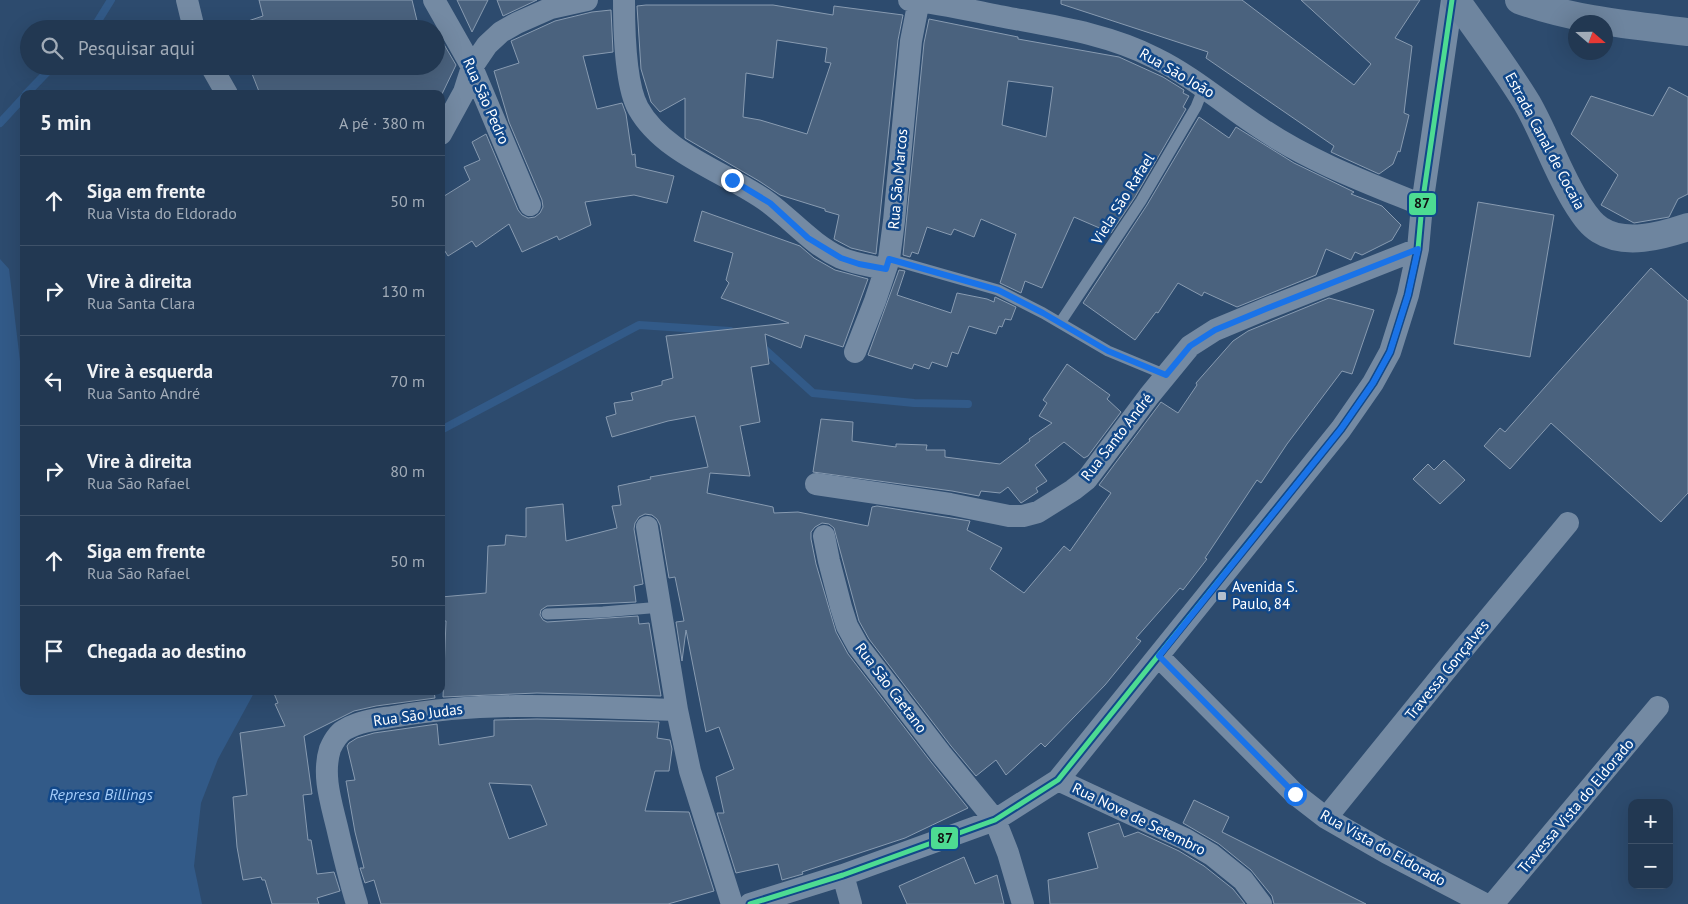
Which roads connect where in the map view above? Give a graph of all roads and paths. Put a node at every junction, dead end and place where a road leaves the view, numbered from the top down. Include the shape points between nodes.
1 (187, 0) edge
2 (434, 0) edge
3 (587, 0) edge
4 (624, 0) edge
5 (916, 0) edge
6 (1454, 0) edge
7 (1519, 0) edge
8 (192, 20) edge
9 (1688, 32) edge
10 (472, 66) junction
11 (216, 75) edge
12 (1204, 87) junction
13 (225, 90) edge
14 (445, 127) edge
15 (530, 205) dead end
16 (1422, 205) junction
17 (1688, 228) edge
18 (1418, 249) junction
19 (887, 264) junction
20 (1060, 323) junction
21 (856, 352) dead end
22 (1166, 375) junction
23 (816, 484) dead end
24 (1568, 523) dead end
25 (647, 527) dead end
26 (824, 536) dead end
27 (661, 607) junction
28 (547, 614) dead end
29 (1159, 656) junction
30 (1658, 708) dead end
31 (677, 710) junction
32 (1058, 780) junction
33 (1326, 818) junction
34 (995, 820) junction
35 (843, 875) junction
36 (357, 904) edge
37 (732, 904) edge
38 (750, 904) edge
39 (851, 904) edge
40 (1023, 904) edge
41 (1261, 904) edge
42 (1485, 904) edge
43 (1494, 904) edge

1 - 8 street
2 - 10 street, Rua São Pedro
3 - 10 street via 551,8 501,32
4 - 19 street via 631,89 637,107 654,129 685,154 770,203 808,238 841,258 859,264
5 - 12 street, Rua São João via 1080,30 1156,58
5 - 19 street, Rua São Marcos
6 - 16 street
6 - 17 street, Estrada Canal de Cocaia via 1508,71 1568,189 1598,230 1611,236 1643,238
7 - 9 street via 1565,14
10 - 14 street via 464,92
10 - 15 street, Rua São Pedro
11 - 13 street
12 - 16 street, Rua São João via 1262,130 1301,152
12 - 20 lane, Viela São Rafael via 1196,107 1141,202
16 - 18 street
18 - 22 street, Rua Santo André via 1215,330 1190,346
18 - 29 street via 1398,329 1373,383 1341,429
19 - 20 lane via 998,290
19 - 21 street, Rua São Marcos
20 - 22 lane via 1108,351
22 - 23 street, Rua Santo André via 1087,478 1054,502 1030,514 1009,516
24 - 33 street, Travessa Gonçalves
25 - 27 street
26 - 34 street, Rua São Caetano via 840,607 858,646
27 - 28 lane
27 - 31 street
29 - 32 street
29 - 33 street, Rua Vista do Eldorado via 1295,794
30 - 43 street, Travessa Vista do Eldorado
31 - 36 street, Rua São Judas via 568,706 437,710 360,723 345,729 331,748 327,764 328,787
31 - 37 street via 690,771
32 - 34 street
32 - 41 street, Rua Nove de Setembro via 1185,839 1212,855 1243,880
33 - 42 street, Rua Vista do Eldorado
34 - 35 street
34 - 40 street, Rua São Caetano
35 - 38 street
35 - 39 street

